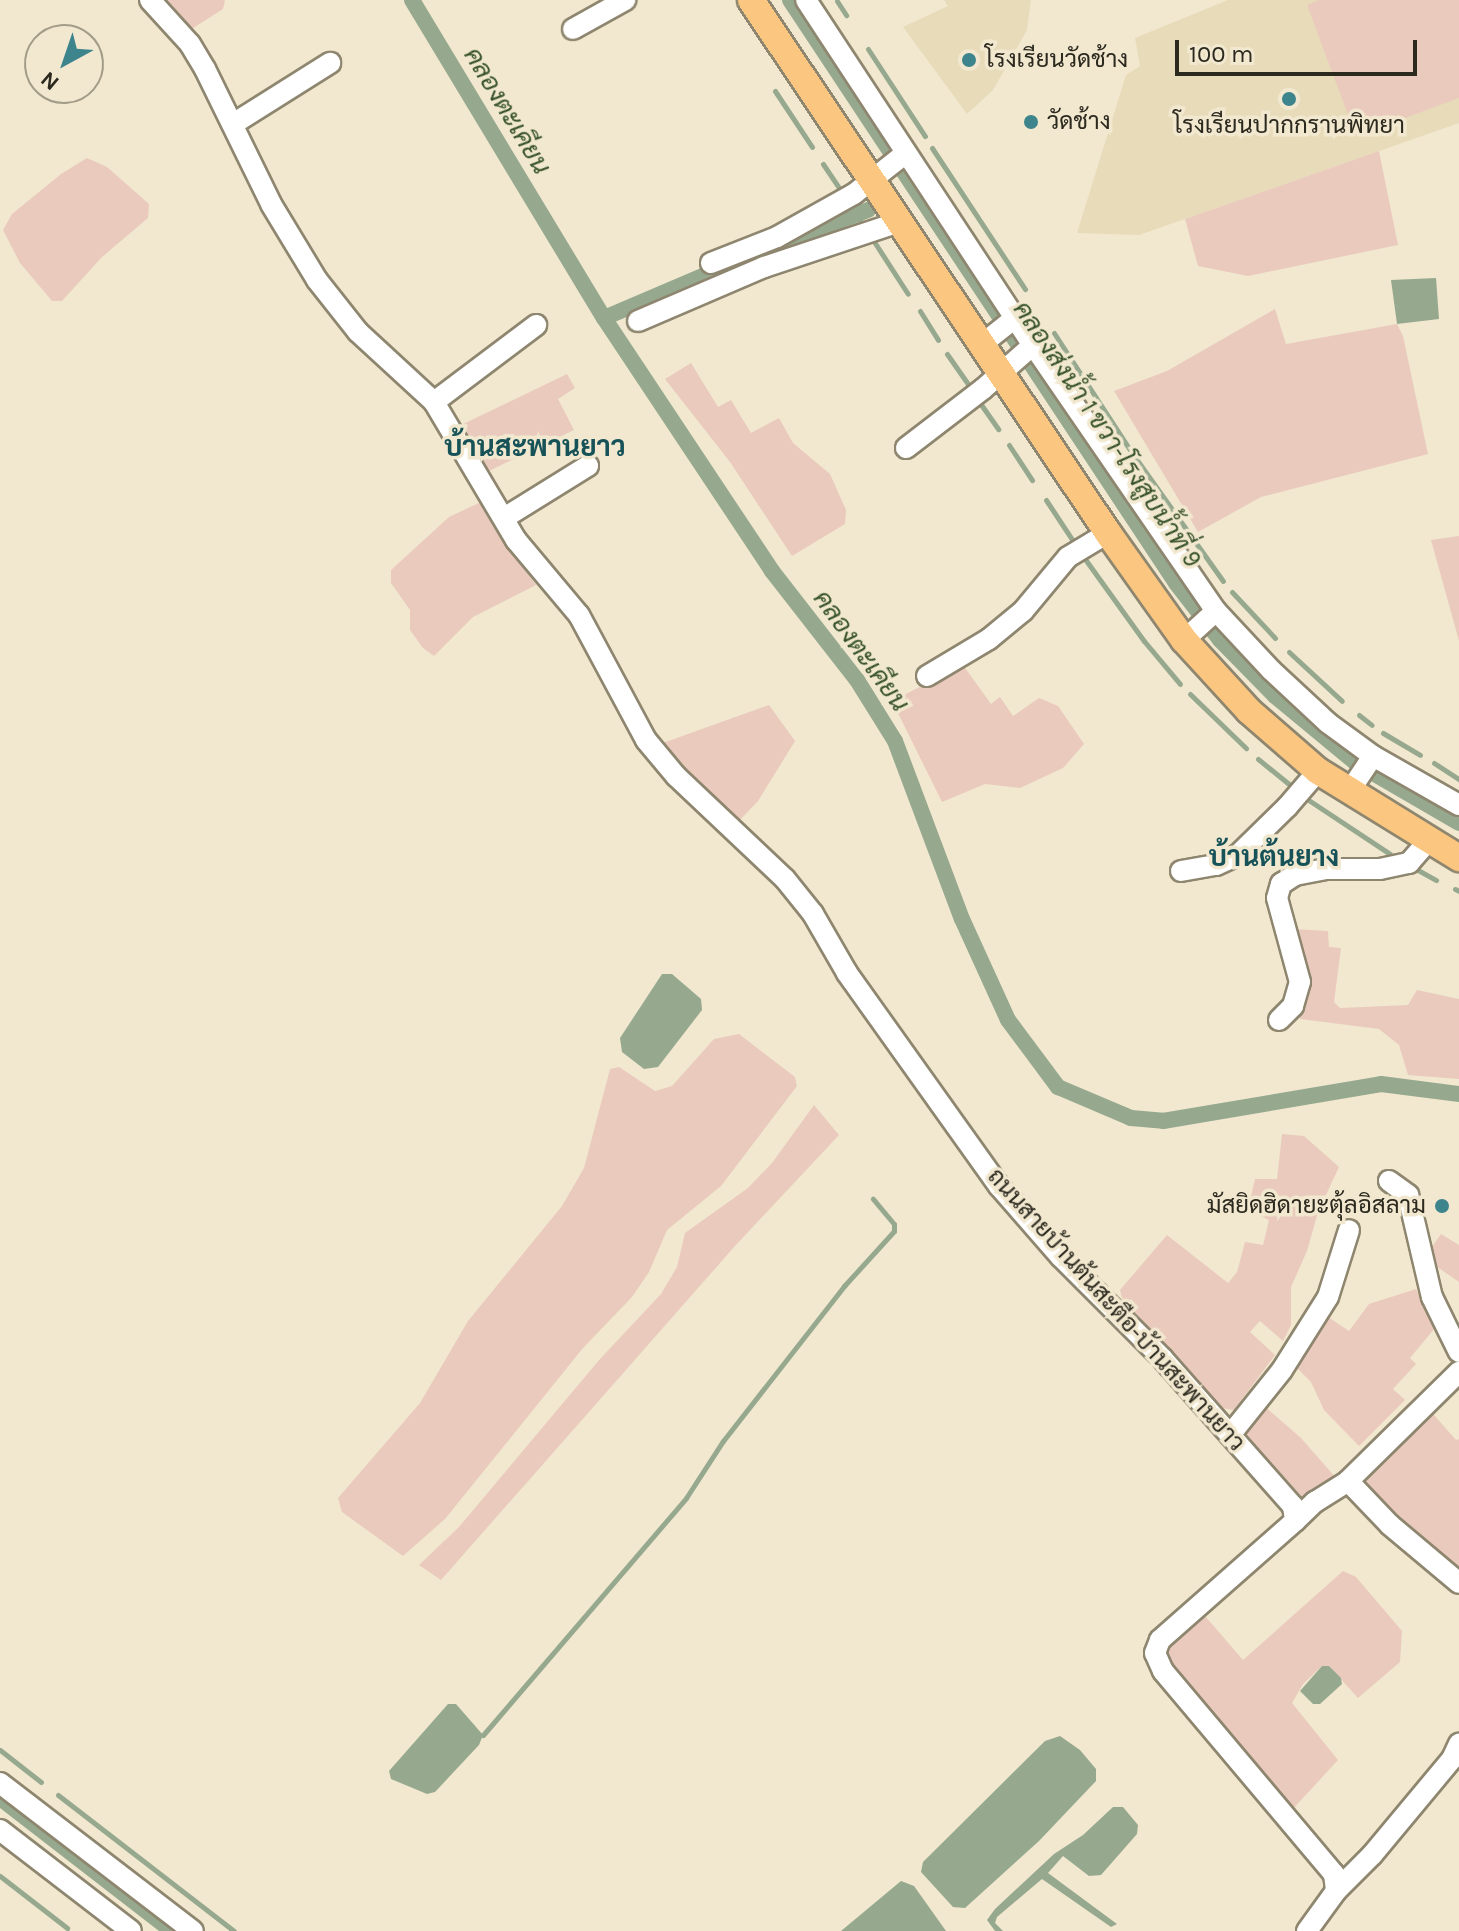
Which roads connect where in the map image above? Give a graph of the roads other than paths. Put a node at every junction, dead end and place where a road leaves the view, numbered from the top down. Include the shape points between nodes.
1 (150, 0) edge
2 (625, 0) edge
3 (751, 0) edge
4 (806, 0) edge
5 (573, 29) dead end
6 (330, 63) dead end
7 (233, 124) junction
8 (903, 155) junction
9 (877, 175) junction
10 (899, 222) junction
11 (711, 263) dead end
12 (638, 321) dead end
13 (536, 325) dead end
14 (1000, 330) junction
15 (1018, 357) junction
16 (434, 402) junction
17 (906, 448) dead end
18 (588, 466) dead end
19 (504, 518) junction
20 (1108, 533) junction
21 (1213, 613) junction
22 (1189, 636) junction
23 (927, 676) dead end
24 (1318, 771) junction
25 (1362, 772) junction
26 (1459, 805) edge
27 (1427, 842) junction
28 (1459, 858) edge
29 (1181, 871) dead end
30 (1279, 1020) dead end
31 (1389, 1181) dead end
32 (1349, 1230) dead end
33 (1459, 1352) edge
34 (1459, 1372) edge
35 (1230, 1435) junction
36 (1348, 1481) junction
37 (1295, 1521) junction
38 (1459, 1583) edge
39 (1459, 1744) edge
40 (0, 1783) edge
41 (0, 1830) edge
42 (1336, 1891) junction
43 (1312, 1929) edge
44 (131, 1931) edge
45 (193, 1931) edge

1 - 7 street, ถนนสายบ้านต้นสะตือ-บ้านสะพานยาว via 190,44
2 - 5 street
3 - 9 main road
4 - 8 street
6 - 7 street
7 - 16 street, ถนนสายบ้านต้นสะตือ-บ้านสะพานยาว via 271,204 324,290 358,332
8 - 9 street
8 - 14 street
9 - 10 main road
9 - 11 street via 777,237
10 - 12 street via 764,267
10 - 14 main road
13 - 16 street
14 - 15 main road
14 - 15 street
15 - 17 street
15 - 20 main road
15 - 21 street
16 - 19 street, ถนนสายบ้านต้นสะตือ-บ้านสะพานยาว
18 - 19 street
19 - 35 street, ถนนสายบ้านต้นสะตือ-บ้านสะพานยาว via 534,564 579,615 646,740 676,776 785,879 813,914 888,1033 999,1186
20 - 22 main road
20 - 23 street via 1068,557 1023,611 989,639
21 - 22 street
21 - 25 street via 1328,723
22 - 24 main road via 1249,711
24 - 25 main road
24 - 29 street via 1238,855
25 - 26 street
25 - 27 main road
27 - 28 main road
27 - 30 street via 1409,863 1326,869 1295,875 1281,884 1277,898 1300,982 1293,1006
31 - 33 street via 1408,1195 1432,1297
32 - 35 street via 1328,1297 1282,1370
34 - 36 street
35 - 37 street, ถนนสายบ้านต้นสะตือ-บ้านสะพานยาว via 1293,1506
36 - 37 street
36 - 38 street
37 - 42 street via 1160,1640 1155,1653 1163,1671 1334,1874
39 - 42 street via 1372,1855
40 - 45 street
41 - 44 street
42 - 43 street

